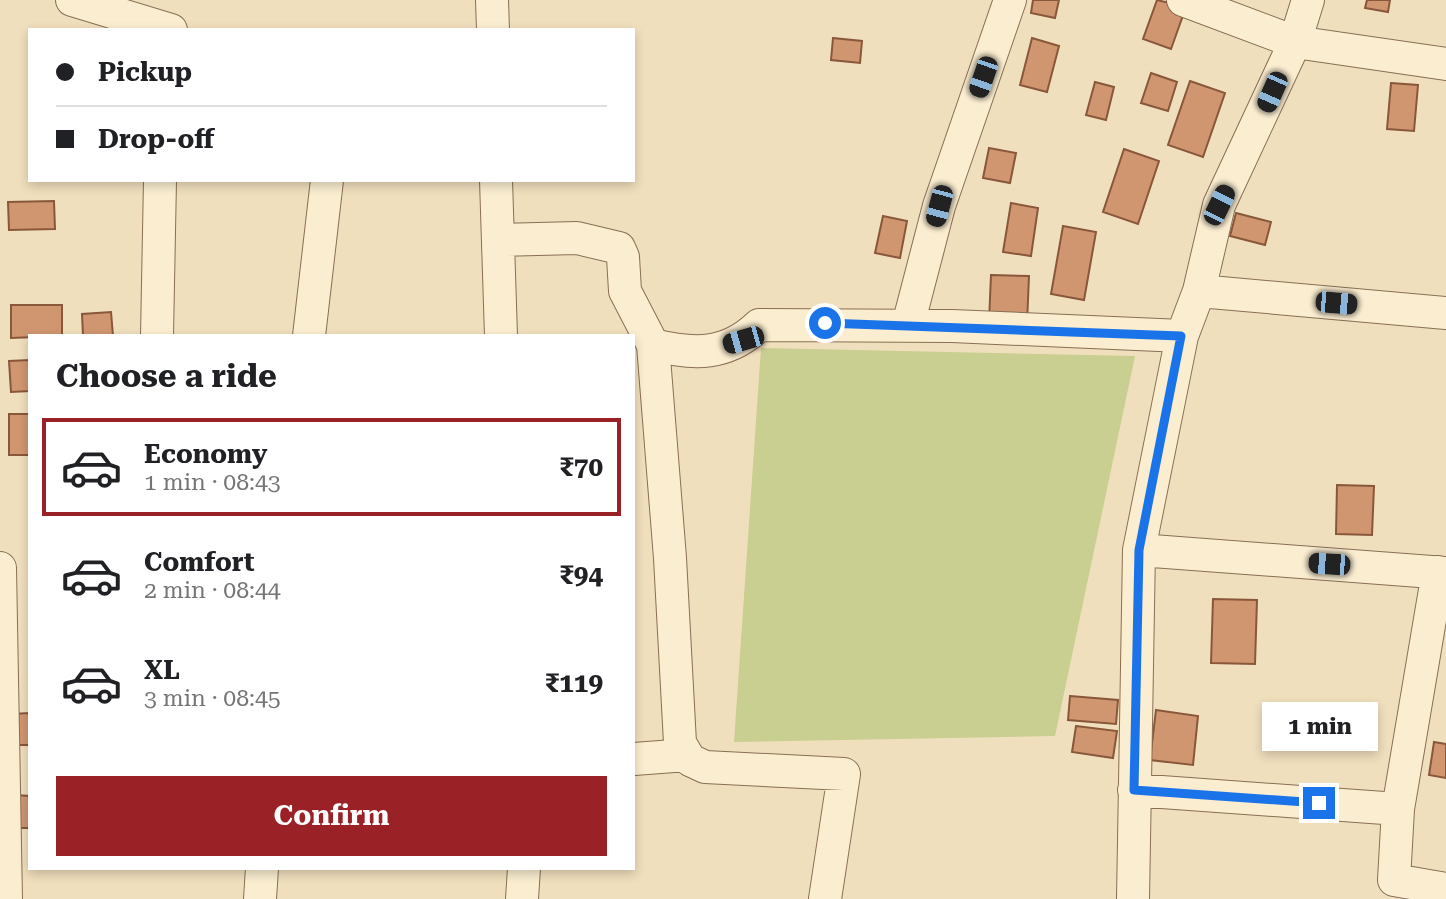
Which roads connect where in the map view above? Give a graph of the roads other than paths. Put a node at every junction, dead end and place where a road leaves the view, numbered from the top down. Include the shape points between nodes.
1 (72, 0) edge
2 (492, 0) edge
3 (1010, 0) edge
4 (1183, 0) edge
5 (1308, 0) edge
6 (163, 28) edge
7 (493, 28) edge
8 (1294, 42) junction
9 (1446, 64) edge
10 (160, 182) edge
11 (327, 182) edge
12 (496, 182) edge
13 (498, 240) junction
14 (1199, 291) junction
15 (1446, 313) edge
16 (908, 325) junction
17 (157, 334) edge
18 (309, 334) edge
19 (501, 334) edge
20 (1181, 336) junction
21 (653, 345) junction
22 (1139, 550) junction
23 (0, 568) edge
24 (1442, 573) edge
25 (687, 755) junction
26 (635, 759) edge
27 (1134, 790) junction
28 (1398, 809) junction
29 (262, 870) edge
30 (524, 870) edge
31 (1446, 889) edge
32 (6, 899) edge
33 (260, 899) edge
34 (522, 899) edge
35 (825, 899) edge
36 (1133, 899) edge

1 - 6 street
2 - 7 street
3 - 16 street via 939,206
4 - 8 street
5 - 8 street
8 - 9 street
8 - 14 street via 1219,205
10 - 17 street
11 - 18 street
12 - 13 street
13 - 19 street
13 - 21 street via 577,238 619,248 625,291
14 - 15 street
14 - 20 street
16 - 20 street
16 - 21 street via 759,325 743,340 689,354
20 - 22 street
21 - 25 street via 680,743
22 - 24 street
22 - 27 street
23 - 32 street
24 - 28 street
25 - 26 street
25 - 35 street via 705,767 844,774
27 - 28 street
27 - 36 street
28 - 31 street via 1394,880
29 - 33 street
30 - 34 street

